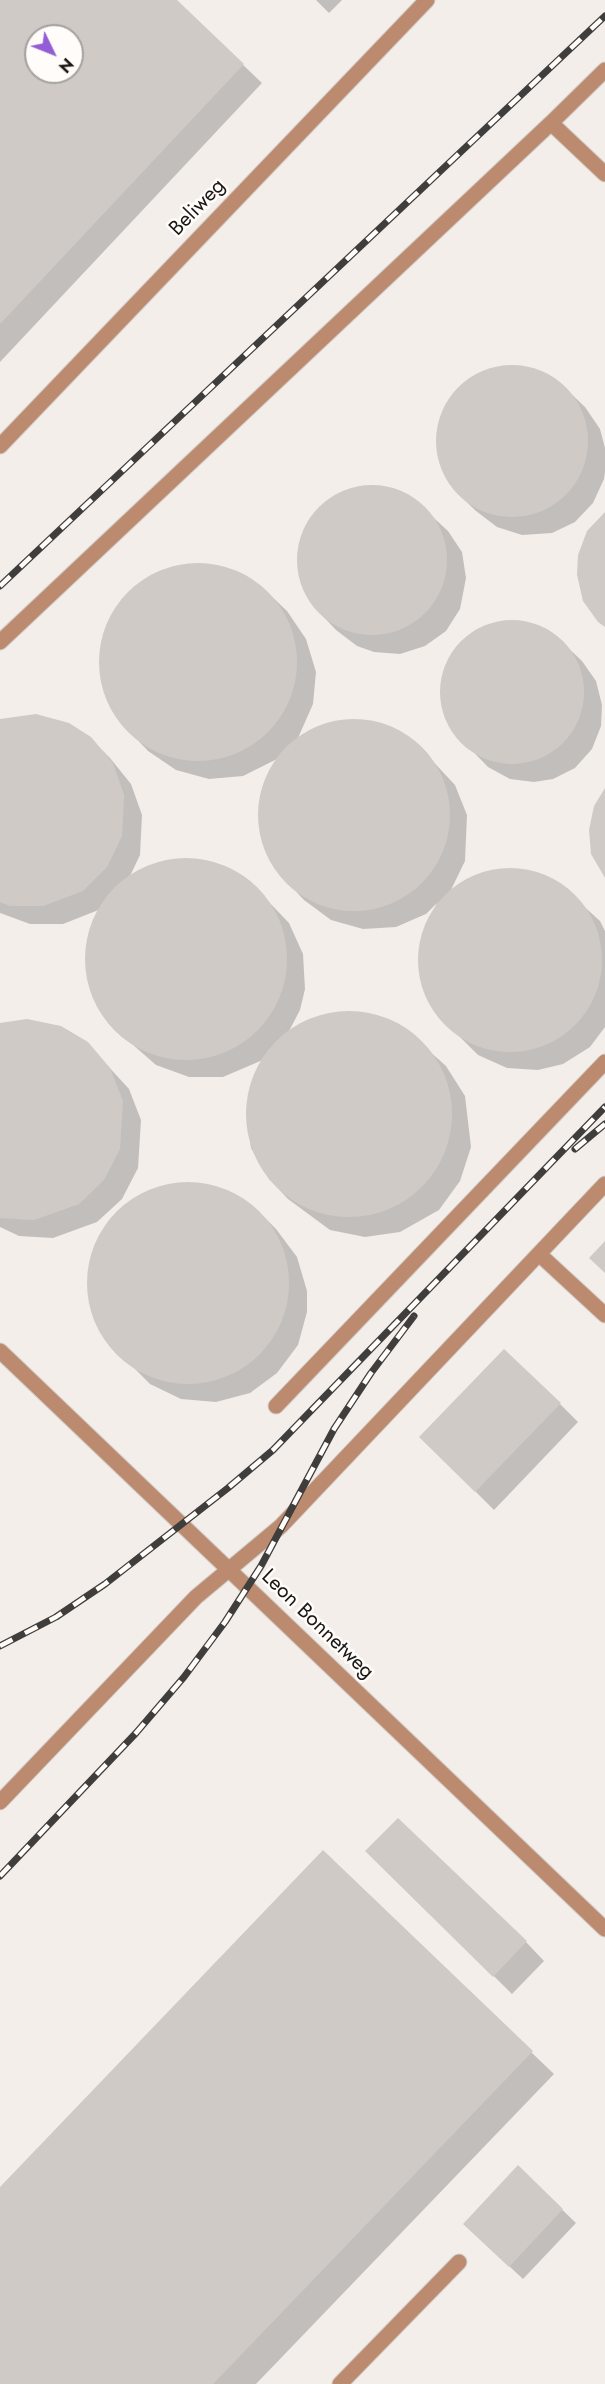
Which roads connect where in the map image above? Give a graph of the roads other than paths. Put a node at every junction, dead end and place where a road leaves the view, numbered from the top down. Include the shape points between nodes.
1 (428, 0) edge
2 (605, 70) edge
3 (551, 123) junction
4 (605, 174) edge
5 (0, 446) edge
6 (0, 642) edge
7 (605, 1062) edge
8 (605, 1184) edge
9 (539, 1254) junction
10 (605, 1315) edge
11 (0, 1351) edge
12 (276, 1406) dead end
13 (229, 1571) junction
14 (0, 1802) edge
15 (605, 1929) edge
16 (459, 2262) dead end
17 (340, 2384) edge

1 - 5 street, Beliweg
2 - 3 street
3 - 4 street
3 - 6 street
7 - 12 street
8 - 9 street
9 - 10 street
9 - 13 street via 282,1526
11 - 13 street, Leon Bonnetweg
13 - 14 street via 196,1597
13 - 15 street, Leon Bonnetweg
16 - 17 street

